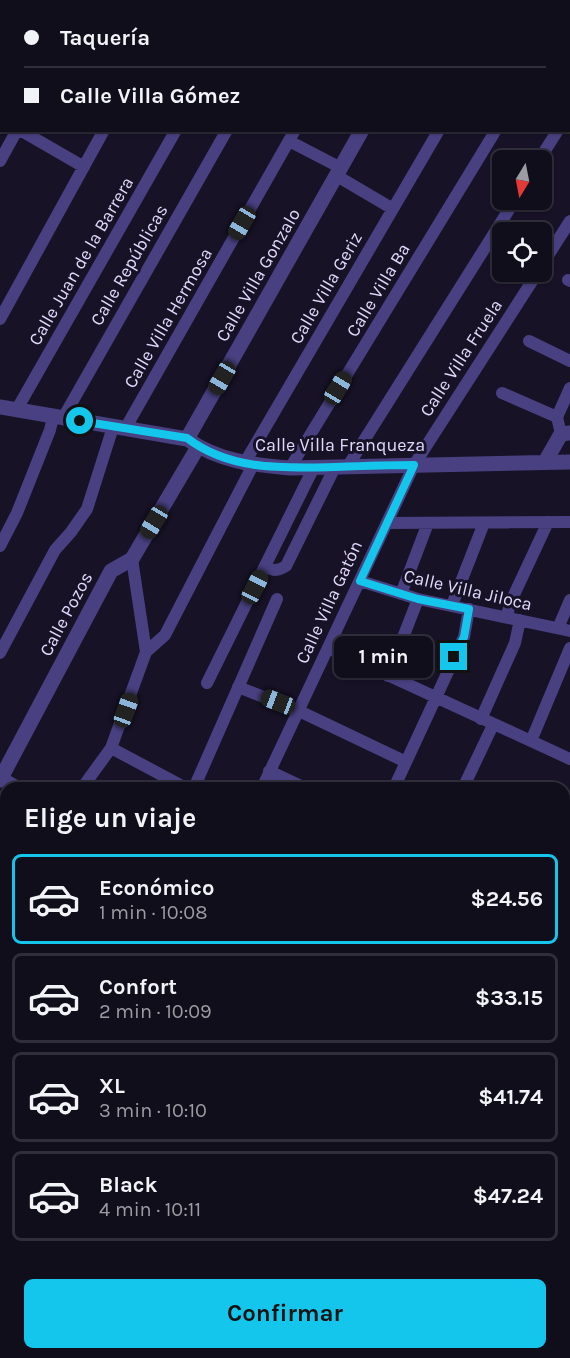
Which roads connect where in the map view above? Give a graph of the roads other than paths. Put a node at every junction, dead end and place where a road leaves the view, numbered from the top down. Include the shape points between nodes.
1 (17, 132) edge
2 (22, 132) edge
3 (103, 132) edge
4 (175, 132) edge
5 (226, 132) edge
6 (361, 132) edge
7 (438, 132) edge
8 (495, 132) edge
9 (557, 132) edge
10 (292, 136) edge
11 (545, 150) edge
12 (0, 161) edge
13 (84, 167) junction
14 (339, 172) junction
15 (393, 209) junction
16 (508, 210) edge
17 (570, 221) edge
18 (552, 250) edge
19 (532, 282) edge
20 (0, 319) edge
21 (529, 341) dead end
22 (570, 361) edge
23 (570, 388) edge
24 (502, 393) dead end
25 (0, 407) edge
26 (17, 409) junction
27 (58, 417) junction
28 (557, 417) junction
29 (119, 428) junction
30 (566, 433) edge
31 (192, 442) junction
32 (545, 462) junction
33 (570, 462) edge
34 (249, 464) junction
35 (414, 465) junction
36 (341, 466) junction
37 (314, 467) junction
38 (290, 468) junction
39 (548, 522) junction
40 (570, 522) edge
41 (387, 523) junction
42 (428, 523) junction
43 (484, 523) junction
44 (0, 546) edge
45 (132, 559) junction
46 (265, 567) junction
47 (360, 581) junction
48 (401, 594) junction
49 (277, 598) dead end
50 (418, 599) junction
51 (570, 600) edge
52 (452, 605) junction
53 (469, 609) junction
54 (506, 617) junction
55 (520, 620) junction
56 (564, 630) edge
57 (329, 648) junction
58 (570, 648) edge
59 (146, 652) junction
60 (0, 653) edge
61 (388, 676) junction
62 (207, 683) dead end
63 (238, 687) junction
64 (434, 698) junction
65 (297, 710) junction
66 (487, 722) junction
67 (531, 741) junction
68 (111, 748) junction
69 (570, 759) edge
70 (406, 762) junction
71 (269, 771) junction
72 (1, 778) edge
73 (86, 782) edge
74 (175, 782) edge
75 (197, 782) edge
76 (264, 782) edge
77 (292, 782) edge
78 (397, 782) edge
79 (468, 782) edge

1 - 12 street
2 - 13 street
3 - 13 street
4 - 26 street, Calle Juan de la Barrera
5 - 27 street, Calle Repúblicas
6 - 14 street, Calle Villa Gonzalo
7 - 15 street, Calle Villa Geriz
8 - 38 street, Calle Villa Ba
9 - 11 street
10 - 14 street
10 - 29 street, Calle Villa Hermosa
13 - 20 street
14 - 15 street
14 - 31 street, Calle Villa Gonzalo
15 - 34 street, Calle Villa Geriz
16 - 36 street
17 - 18 street
19 - 35 street, Calle Villa Fruela
21 - 22 street
23 - 28 street
24 - 28 street
25 - 26 street, Calle Villa Franqueza
26 - 27 street, Calle Villa Franqueza
27 - 29 street, Calle Villa Franqueza
27 - 44 street, Calle Repúblicas
28 - 30 street
29 - 31 street, Calle Villa Franqueza
29 - 60 street, Calle Villa Hermosa via 87,509 54,550
30 - 32 street
31 - 34 street, Calle Villa Franqueza via 217,455
31 - 45 street, Calle Pozos
32 - 33 street, Calle Villa Franqueza
32 - 35 street, Calle Villa Franqueza
34 - 38 street, Calle Villa Franqueza
34 - 59 street via 165,634
35 - 36 street, Calle Villa Franqueza
35 - 41 street, Calle Villa Gatón
36 - 37 street, Calle Villa Franqueza
36 - 46 street via 286,566 274,571
37 - 38 street, Calle Villa Franqueza
37 - 46 street
39 - 40 street
39 - 43 street
39 - 54 street
41 - 42 street
41 - 47 street, Calle Villa Gatón
42 - 43 street
42 - 48 street
43 - 52 street
45 - 59 street
45 - 72 street, Calle Pozos via 111,571
46 - 62 street
47 - 48 street, Calle Villa Jiloca
47 - 57 street, Calle Villa Gatón
48 - 50 street, Calle Villa Jiloca
49 - 63 street
50 - 52 street, Calle Villa Jiloca
50 - 61 street
51 - 56 street
52 - 53 street, Calle Villa Jiloca
53 - 54 street, Calle Villa Jiloca
53 - 64 street via 464,637
54 - 55 street, Calle Villa Jiloca
55 - 56 street, Calle Villa Jiloca
55 - 66 street
57 - 61 street
57 - 65 street, Calle Villa Gatón
58 - 67 street
59 - 68 street
61 - 64 street
63 - 65 street
63 - 75 street
64 - 66 street
64 - 70 street
65 - 70 street
65 - 71 street, Calle Villa Gatón
66 - 67 street
66 - 79 street
67 - 69 street
68 - 73 street
68 - 74 street
70 - 78 street
71 - 76 street, Calle Villa Gatón
71 - 77 street

